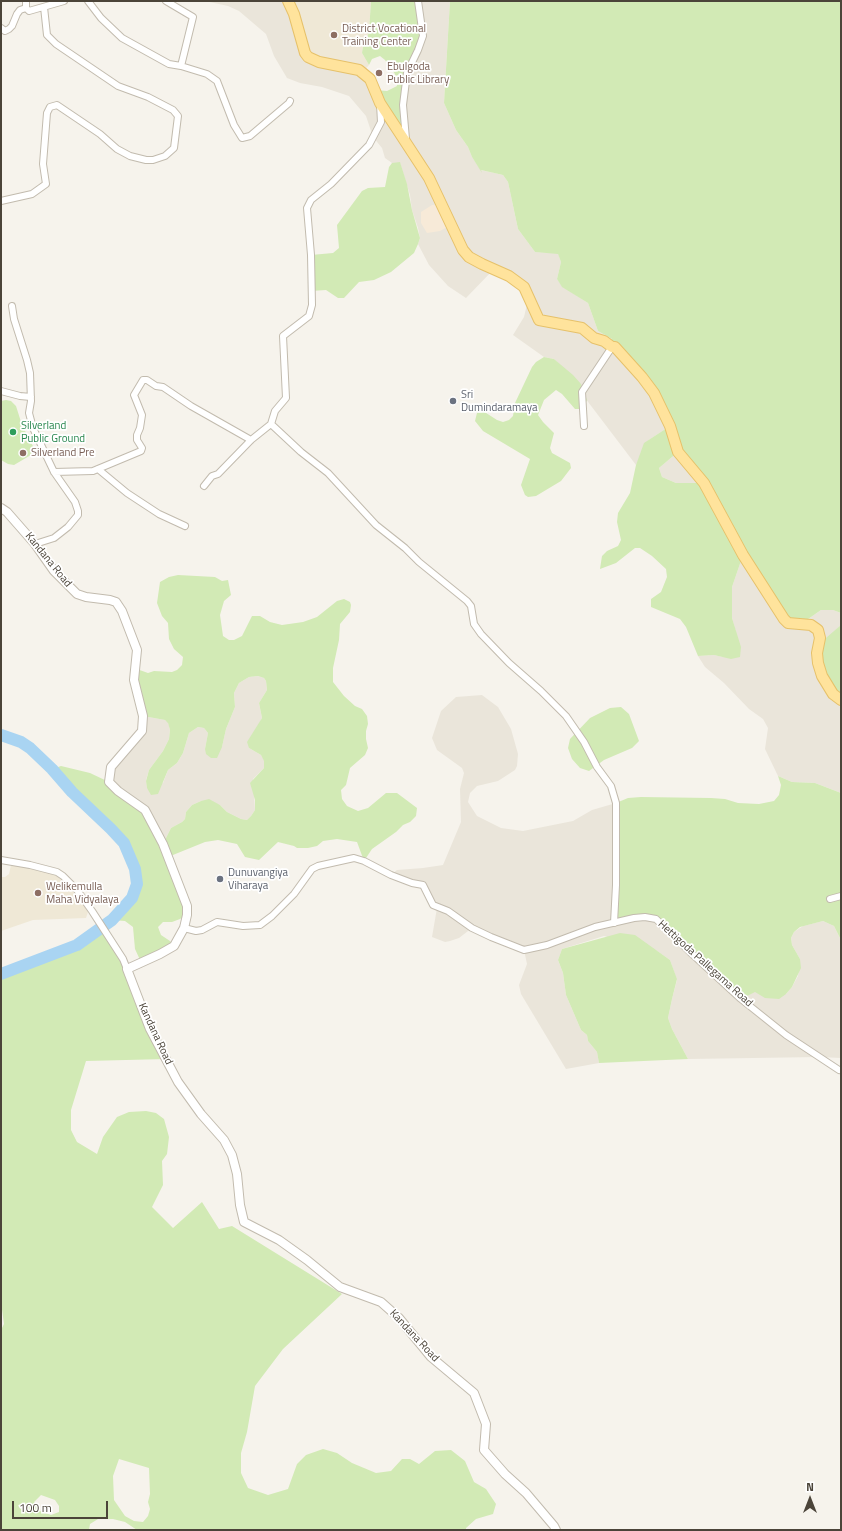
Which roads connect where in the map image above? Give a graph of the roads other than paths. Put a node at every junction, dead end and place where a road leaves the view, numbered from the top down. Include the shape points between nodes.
1 (64, 1) edge
2 (88, 1) edge
3 (166, 1) edge
4 (288, 1) edge
5 (418, 1) edge
6 (26, 4) edge
7 (44, 7) junction
8 (1, 28) edge
9 (181, 66) junction
10 (290, 101) dead end
11 (380, 103) junction
12 (406, 141) junction
13 (1, 201) edge
14 (12, 306) dead end
15 (612, 347) junction
16 (1, 392) edge
17 (31, 397) junction
18 (271, 424) junction
19 (584, 426) dead end
20 (251, 440) junction
21 (98, 469) junction
22 (54, 472) junction
23 (204, 486) dead end
24 (1, 508) edge
25 (185, 526) dead end
26 (36, 544) junction
27 (841, 700) edge
28 (1, 860) edge
29 (841, 896) edge
30 (830, 899) dead end
31 (614, 923) junction
32 (184, 928) junction
33 (127, 969) junction
34 (839, 1070) dead end
35 (556, 1530) edge

1 - 7 street
2 - 9 street via 122,38 169,64
3 - 9 street via 193,17
4 - 11 main road via 308,58 359,70 370,79
5 - 12 street via 423,36 407,73 403,105
6 - 7 street via 29,11
6 - 8 street via 9,29 5,31
7 - 13 street via 47,35 56,44 118,86 174,110 178,116 174,148 165,156 153,160 130,156 57,105 50,107 47,113 43,164 46,184 32,194
9 - 10 street via 207,74 217,81 234,125 242,138 250,136
11 - 12 main road
11 - 18 street via 381,122 369,145 331,184 311,200 307,208 312,305 309,316 283,336 286,398 275,412
12 - 15 main road via 429,178 463,250 469,257 509,276 524,287 539,320 582,328 594,338
14 - 17 street via 30,373
15 - 19 street via 582,392
15 - 27 main road via 615,347 654,393 670,426 678,452 704,483 743,555 784,619 788,623 811,626 818,630 820,638 817,653 822,676 833,694
16 - 17 street
17 - 22 street via 29,413
18 - 20 street
18 - 31 street via 328,473 376,525 467,601 474,624 481,634 566,716 584,742 597,768 611,786 616,803
20 - 21 street via 191,406 163,386 156,386 143,380 134,395 142,415 137,435 141,451
20 - 23 street
21 - 22 street
21 - 25 street via 152,510
22 - 26 street via 75,502 78,513 68,527 54,538
24 - 26 street, Kandana Road
26 - 32 street, Kandana Road via 54,571 77,594 116,602 134,641 137,650 134,680 143,716 142,731 111,767 109,782 118,792 144,810 163,844 187,906
28 - 33 street via 57,872 77,890
29 - 30 street
31 - 32 street, Hettigoda Pallegama Road via 524,950 472,928 448,911 433,905 424,885 391,875 354,858 312,869 294,894 260,925 243,926 217,922 202,930
31 - 34 street, Hettigoda Pallegama Road via 634,918 656,919 741,999 786,1035
32 - 33 street, Kandana Road via 174,946
33 - 35 street, Kandana Road via 150,1029 178,1082 224,1140 232,1155 244,1222 279,1240 340,1287 381,1302 399,1318 431,1357 474,1393 486,1424 484,1450 526,1493

